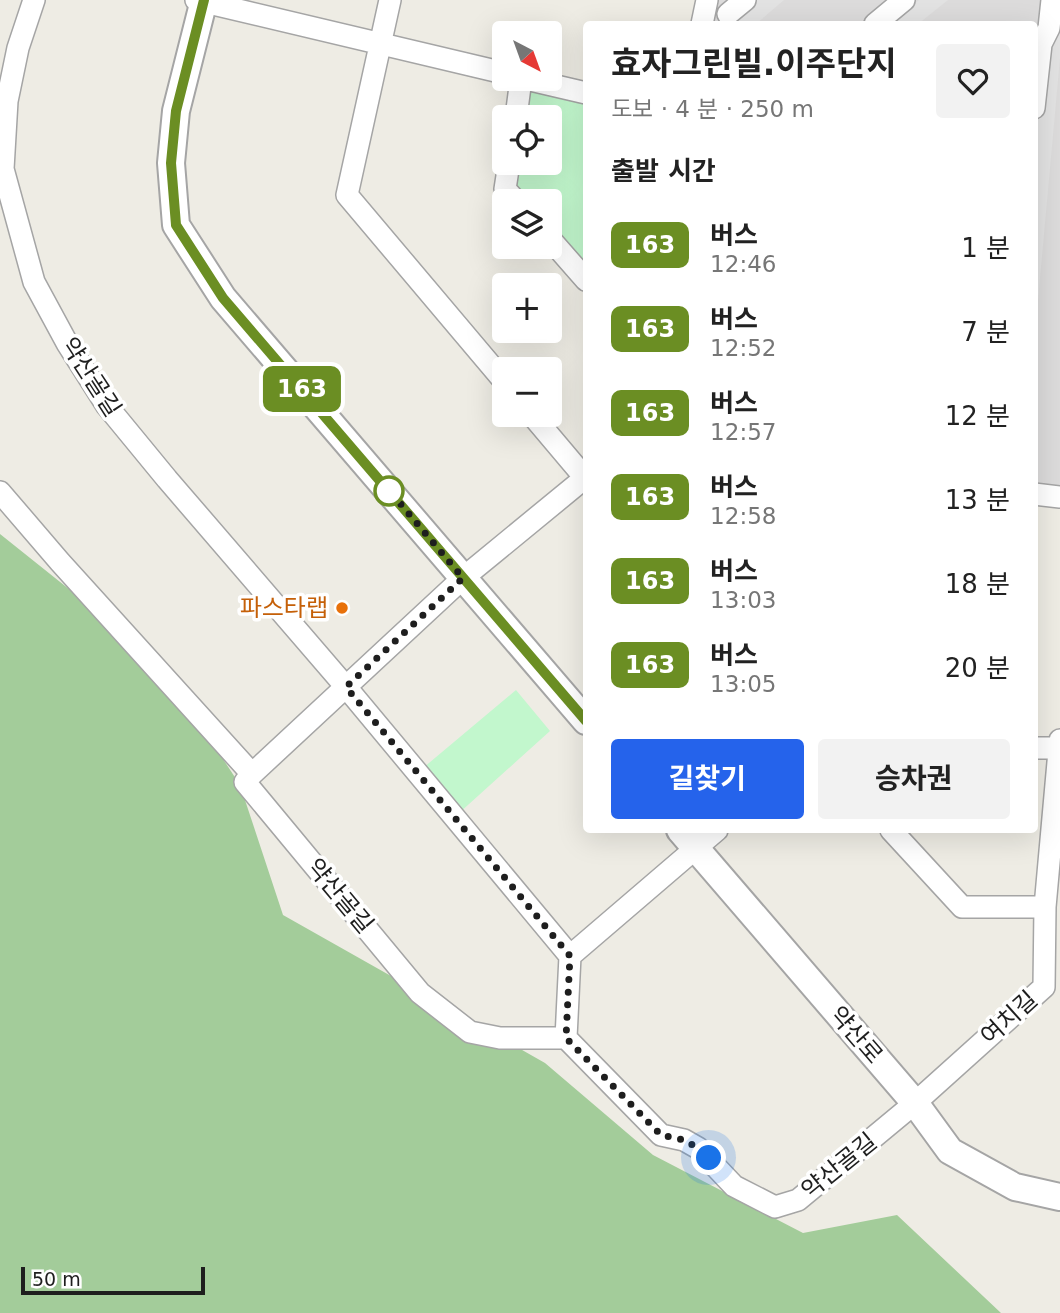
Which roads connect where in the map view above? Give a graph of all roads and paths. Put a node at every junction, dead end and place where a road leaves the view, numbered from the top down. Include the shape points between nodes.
1 (34, 0) edge
2 (390, 0) edge
3 (706, 0) edge
4 (904, 0) edge
5 (1052, 0) edge
6 (201, 1) edge
7 (702, 21) edge
8 (879, 21) edge
9 (379, 44) junction
10 (1038, 47) edge
11 (492, 71) edge
12 (562, 88) edge
13 (583, 92) edge
14 (562, 253) edge
15 (583, 277) edge
16 (492, 367) edge
17 (542, 427) edge
18 (583, 474) edge
19 (583, 480) edge
20 (0, 492) edge
21 (1038, 494) edge
22 (1060, 497) edge
23 (463, 578) junction
24 (346, 687) junction
25 (583, 718) edge
26 (1060, 740) edge
27 (1038, 748) edge
28 (1059, 748) edge
29 (252, 774) junction
30 (708, 833) edge
31 (894, 833) edge
32 (689, 839) edge
33 (1045, 906) junction
34 (570, 956) junction
35 (566, 1038) junction
36 (915, 1103) junction
37 (1060, 1197) edge

1 - 24 street, 약산골길 via 7,101 3,169 34,282 107,406
2 - 9 street
3 - 7 street
4 - 8 street
5 - 10 street via 1049,28
6 - 9 street
6 - 23 street via 176,111 171,163 176,225 223,298
9 - 11 street
9 - 16 street via 347,195
12 - 13 street
14 - 15 street
17 - 18 street
19 - 23 street
20 - 29 street, 약산골길
21 - 22 street
23 - 24 street
23 - 25 street
24 - 29 street
24 - 34 street, 약산골길
26 - 28 street, 여치길
27 - 28 street
28 - 33 street, 여치길
29 - 35 street, 약산골길 via 245,782 420,993 470,1032 500,1038
30 - 32 street
31 - 33 street via 962,907
32 - 34 street
32 - 36 street, 약산로
33 - 36 street, 여치길 via 1044,987
34 - 35 street
35 - 36 street, 약산골길 via 661,1135 698,1148 734,1186 775,1207 798,1200
36 - 37 street, 약산로 via 950,1151 1016,1187

